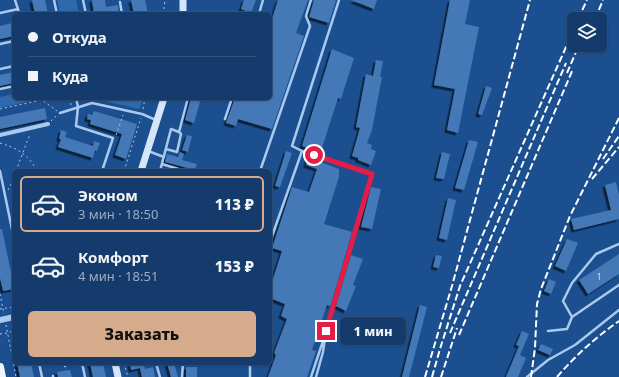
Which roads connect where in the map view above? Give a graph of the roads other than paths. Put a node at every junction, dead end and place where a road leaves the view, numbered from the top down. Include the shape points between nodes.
1 (16, 0) edge
2 (54, 0) edge
3 (83, 0) edge
4 (183, 0) edge
5 (263, 0) edge
6 (311, 0) edge
7 (339, 0) edge
8 (120, 2) dead end
9 (18, 9) junction
10 (19, 12) edge
11 (57, 12) edge
12 (86, 12) edge
13 (122, 12) edge
14 (183, 12) edge
15 (260, 12) edge
16 (0, 13) edge
17 (12, 41) edge
18 (0, 44) edge
19 (12, 66) edge
20 (0, 69) edge
21 (12, 86) edge
22 (0, 89) edge
23 (76, 100) edge
24 (163, 100) edge
25 (187, 100) edge
26 (231, 100) edge
27 (78, 107) junction
28 (60, 113) road end
29 (225, 119) dead end
30 (157, 120) junction
31 (48, 124) road end
32 (179, 132) junction
33 (0, 135) edge
34 (166, 149) junction
35 (148, 151) junction
36 (302, 151) junction
37 (164, 157) junction
38 (162, 164) junction
39 (103, 169) edge
40 (142, 169) edge
41 (161, 169) edge
42 (178, 169) edge
43 (261, 169) edge
44 (0, 171) edge
45 (12, 229) edge
46 (272, 236) edge
47 (619, 244) edge
48 (619, 285) edge
49 (619, 310) edge
50 (572, 317) junction
51 (12, 318) edge
52 (2, 320) edge
53 (326, 331) junction
54 (548, 331) dead end
55 (39, 365) edge
56 (82, 365) edge
57 (115, 365) edge
58 (157, 365) edge
59 (182, 365) edge
60 (250, 365) edge
61 (0, 366) edge
62 (2, 377) edge
63 (42, 377) edge
64 (85, 377) edge
65 (118, 377) edge
66 (160, 377) edge
67 (182, 377) edge
68 (250, 377) edge
69 (311, 377) edge
70 (316, 377) edge
71 (527, 377) edge

1 - 9 lane
2 - 11 lane
3 - 12 lane
4 - 14 main road
5 - 15 lane
6 - 43 lane via 306,16 310,26
7 - 36 lane via 292,146
8 - 13 lane
9 - 10 lane
9 - 16 lane
17 - 18 lane
19 - 20 lane
21 - 22 lane
23 - 27 lane
24 - 30 main road
25 - 32 lane
26 - 29 lane
27 - 28 lane
27 - 30 lane via 92,103 142,114
27 - 39 lane via 76,126 113,138
30 - 35 main road
31 - 33 street
32 - 34 lane via 172,129
32 - 34 lane via 181,134 177,152
34 - 37 lane
35 - 37 lane
35 - 40 main road
36 - 46 lane
36 - 53 lane via 372,174
37 - 38 lane
38 - 41 lane
38 - 42 lane
44 - 45 lane
47 - 50 lane via 596,254 572,283 563,301
48 - 50 lane
49 - 71 lane via 575,345 548,360
50 - 54 lane via 568,329
51 - 52 street
53 - 69 lane
53 - 70 lane
55 - 63 lane
56 - 64 lane
57 - 65 main road
58 - 66 lane
59 - 67 lane
60 - 68 lane
61 - 62 main road

